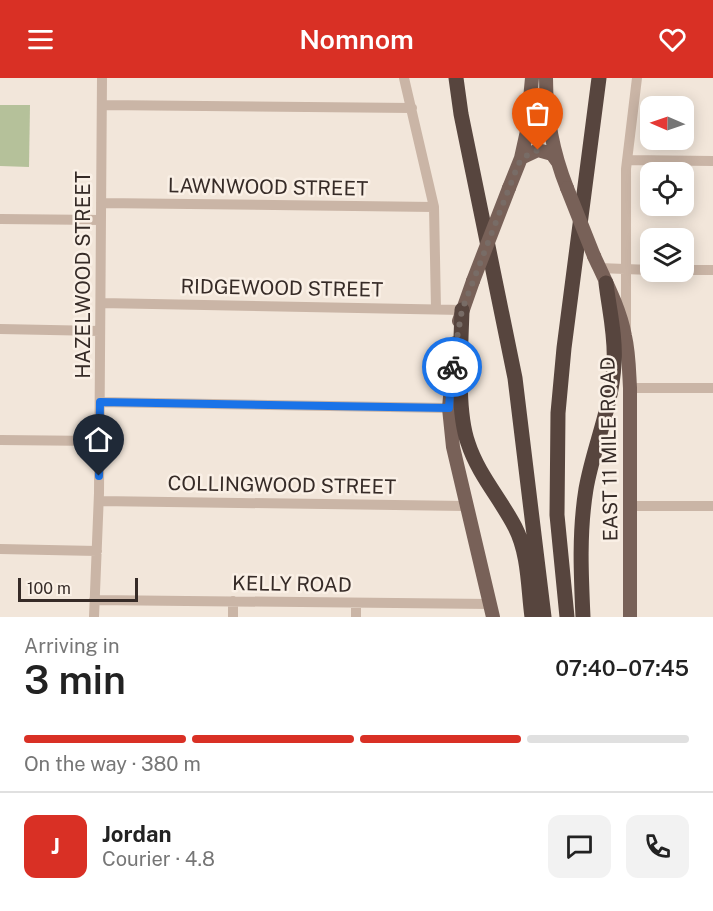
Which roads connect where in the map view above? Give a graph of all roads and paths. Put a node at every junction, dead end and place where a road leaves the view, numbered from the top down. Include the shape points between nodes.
1 (102, 78) edge
2 (404, 78) edge
3 (449, 78) edge
4 (456, 78) edge
5 (532, 78) edge
6 (546, 78) edge
7 (598, 78) edge
8 (638, 78) edge
9 (102, 105) junction
10 (412, 108) junction
11 (461, 114) junction
12 (522, 158) junction
13 (627, 160) junction
14 (557, 161) junction
15 (713, 161) edge
16 (101, 203) junction
17 (434, 207) junction
18 (0, 219) edge
19 (101, 220) junction
20 (597, 262) junction
21 (626, 269) junction
22 (640, 270) edge
23 (694, 270) edge
24 (713, 270) edge
25 (606, 283) junction
26 (101, 303) junction
27 (436, 309) junction
28 (462, 310) junction
29 (0, 329) edge
30 (100, 331) junction
31 (625, 336) junction
32 (630, 388) junction
33 (713, 388) edge
34 (100, 402) junction
35 (449, 408) junction
36 (0, 440) edge
37 (99, 441) junction
38 (99, 501) junction
39 (465, 506) junction
40 (630, 506) junction
41 (713, 506) edge
42 (0, 549) edge
43 (97, 551) junction
44 (94, 600) junction
45 (233, 602) junction
46 (356, 603) junction
47 (491, 611) edge
48 (94, 617) edge
49 (233, 617) edge
50 (356, 617) edge
51 (532, 617) edge
52 (544, 617) edge
53 (567, 617) edge
54 (583, 617) edge
55 (630, 617) edge

1 - 9 street, HAZELWOOD STREET
2 - 10 street
3 - 11 highway
4 - 11 highway
5 - 12 main road
6 - 14 main road, EAST 11 MILE ROAD
7 - 53 highway via 558,413 557,506
8 - 13 street
9 - 10 street
9 - 16 street, HAZELWOOD STREET
10 - 17 street
11 - 52 highway via 515,378
12 - 14 main road via 538,150 552,154
12 - 28 main road, bridge
13 - 15 street
13 - 21 street
14 - 20 main road, EAST 11 MILE ROAD, bridge
16 - 17 street, LAWNWOOD STREET
16 - 19 street, HAZELWOOD STREET
17 - 27 street
18 - 19 street
19 - 26 street, HAZELWOOD STREET
20 - 21 street
20 - 25 main road, EAST 11 MILE ROAD
21 - 22 street
21 - 31 street
23 - 24 street
25 - 31 main road, EAST 11 MILE ROAD
25 - 54 highway via 614,365 582,516
26 - 27 street, RIDGEWOOD STREET
26 - 30 street, HAZELWOOD STREET
27 - 28 street, RIDGEWOOD STREET
28 - 35 main road
28 - 51 highway via 463,425 477,464 521,541
29 - 30 street
30 - 34 street, HAZELWOOD STREET
31 - 32 main road, EAST 11 MILE ROAD
32 - 33 street
32 - 40 main road, EAST 11 MILE ROAD
34 - 35 street
34 - 37 street, HAZELWOOD STREET
35 - 39 main road
36 - 37 street
37 - 38 street, HAZELWOOD STREET
38 - 39 street, COLLINGWOOD STREET
38 - 43 street, HAZELWOOD STREET
39 - 47 main road
40 - 41 street
40 - 55 main road, EAST 11 MILE ROAD
42 - 43 street
43 - 44 street, HAZELWOOD STREET
44 - 45 street, KELLY ROAD
44 - 48 street, HAZELWOOD STREET
45 - 46 street, KELLY ROAD
45 - 49 street
46 - 47 street, KELLY ROAD
46 - 50 street

